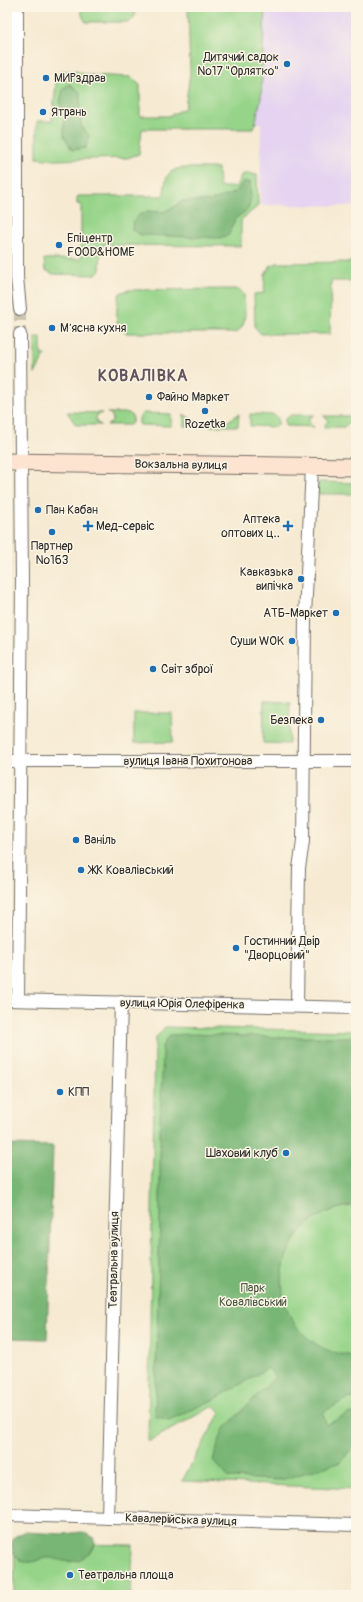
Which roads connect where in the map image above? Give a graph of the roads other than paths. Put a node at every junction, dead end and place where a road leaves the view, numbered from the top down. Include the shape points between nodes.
1 (17, 7) edge
2 (20, 309) tunnel mouth
3 (20, 334) tunnel mouth
4 (14, 462) edge
5 (312, 466) junction
6 (356, 467) edge
7 (7, 761) edge
8 (20, 761) junction
9 (304, 761) junction
10 (356, 761) edge
11 (12, 1000) edge
12 (121, 1002) junction
13 (297, 1006) junction
14 (356, 1008) edge
15 (7, 1515) edge
16 (108, 1518) junction
17 (356, 1525) edge

1 - 2 street via 17,277
3 - 4 street
4 - 5 main road, Вокзальна вулиця
4 - 8 street via 22,582
5 - 6 main road, Вокзальна вулиця
5 - 9 street via 305,616
7 - 8 street, вулиця Івана Похитонова
8 - 9 street, вулиця Івана Похитонова
8 - 11 street
9 - 10 street, вулиця Івана Похитонова
9 - 13 street
11 - 12 street, вулиця Юрія Олефіренка
12 - 13 street, вулиця Юрія Олефіренка
12 - 16 street, Театральна вулиця
13 - 14 street, вулиця Юрія Олефіренка
15 - 16 street, Кавалерійська вулиця
16 - 17 street, Кавалерійська вулиця

